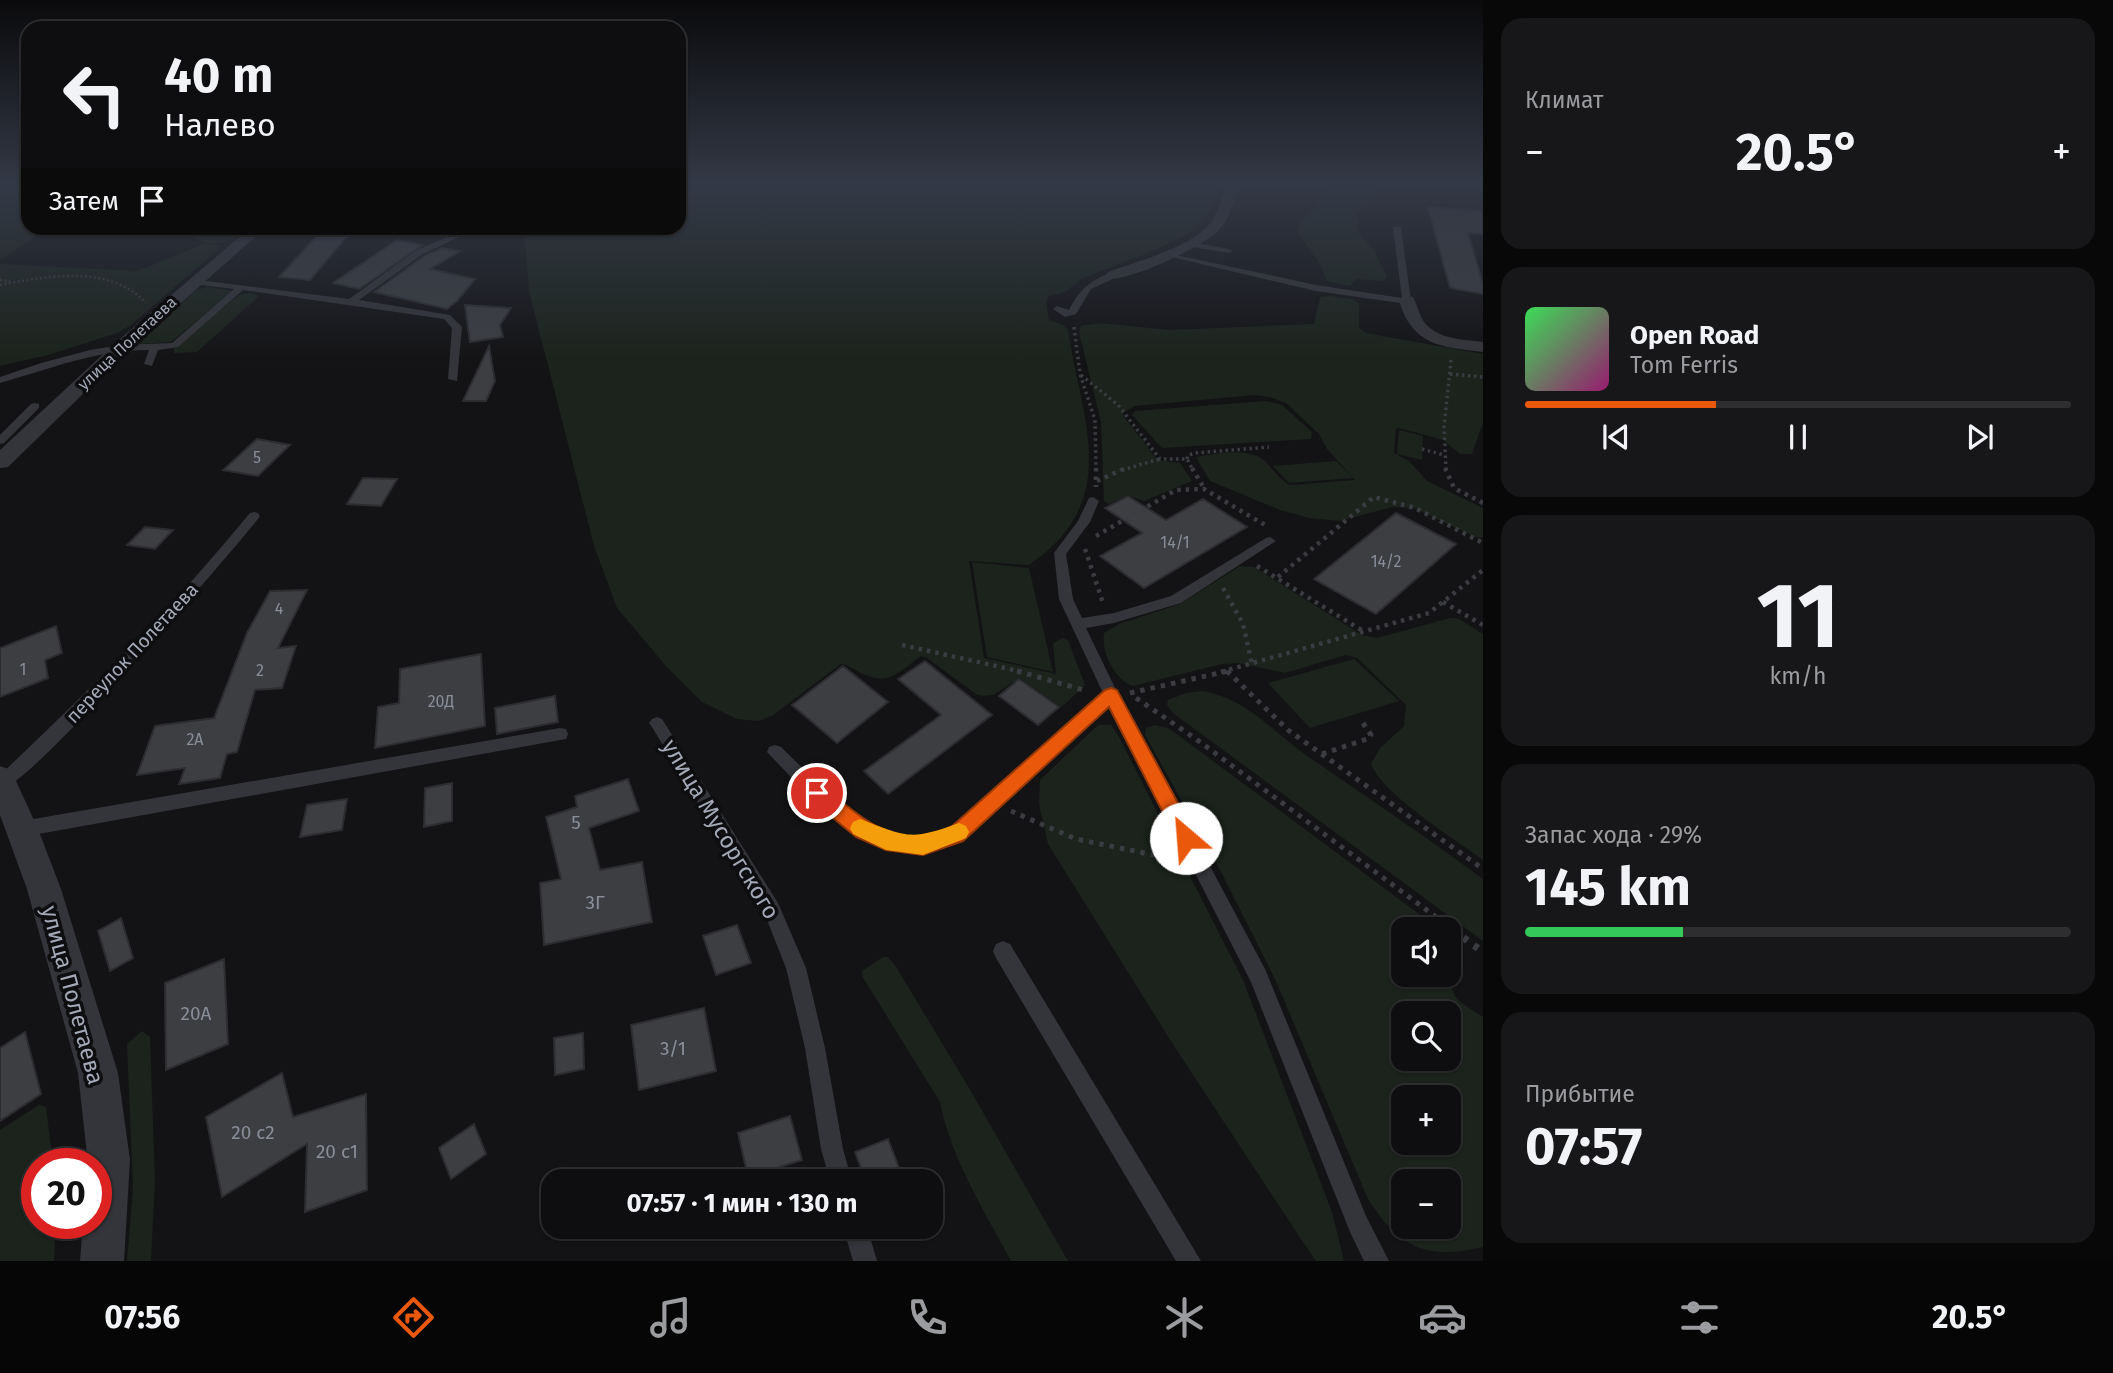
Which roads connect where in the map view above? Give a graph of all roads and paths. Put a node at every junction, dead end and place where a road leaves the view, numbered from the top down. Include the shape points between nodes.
1 (239, 244) edge
2 (439, 244) edge
3 (1190, 244) joint
4 (1399, 244) edge
5 (1229, 251) dead end
6 (1167, 255) junction
7 (1114, 275) joint
8 (194, 281) junction
9 (0, 283) edge
10 (242, 287) junction
11 (275, 291) junction
12 (228, 300) junction
13 (352, 301) junction
14 (1407, 301) junction
15 (166, 307) junction
16 (1057, 309) dead end
17 (1073, 312) junction
18 (1454, 344) junction
19 (1483, 347) edge
20 (120, 348) junction
21 (153, 348) junction
22 (149, 364) dead end
23 (1080, 374) junction
24 (1450, 374) junction
25 (1483, 377) edge
26 (453, 379) dead end
27 (0, 380) edge
28 (35, 406) dead end
29 (14, 428) junction
30 (35, 428) junction
31 (0, 441) edge
32 (1269, 447) dead end
33 (1422, 449) dead end
34 (1444, 455) junction
35 (1160, 459) junction
36 (1187, 460) junction
37 (0, 462) edge
38 (1097, 481) junction
39 (1204, 489) junction
40 (1093, 501) joint
41 (1483, 503) edge
42 (254, 516) dead end
43 (1270, 541) joint
44 (1483, 543) edge
45 (1244, 558) junction
46 (1483, 570) edge
47 (1214, 576) junction
48 (1278, 577) junction
49 (1443, 601) junction
50 (1114, 618) junction
51 (1077, 624) junction
52 (1483, 625) edge
53 (1363, 632) junction
54 (1252, 664) junction
55 (1227, 671) junction
56 (1120, 694) junction
57 (657, 723) dead end
58 (1363, 723) dead end
59 (560, 734) dead end
60 (775, 752) dead end
61 (1321, 754) junction
62 (1, 781) edge
63 (994, 801) junction
64 (22, 829) junction
65 (1356, 857) dead end
66 (1198, 862) junction
67 (1483, 869) edge
68 (1003, 951) dead end
69 (1483, 952) edge
70 (838, 1169) edge
71 (859, 1239) edge
72 (102, 1261) edge
73 (865, 1261) edge
74 (1189, 1261) edge
75 (1377, 1261) edge

1 - 8 street, улица Полетаева
2 - 13 lane via 420,252
3 - 5 lane
3 - 6 street
4 - 14 lane
6 - 7 street
6 - 14 lane via 1316,288
7 - 17 lane via 1083,290
8 - 10 lane
8 - 15 street, улица Полетаева
9 - 15 path via 86,277 116,281 139,291 147,305
10 - 11 lane
10 - 12 lane
11 - 12 lane
11 - 13 lane
12 - 21 lane via 175,345
13 - 26 lane via 447,317 457,327
14 - 18 street via 1416,327
15 - 20 street, улица Полетаева
16 - 17 lane
17 - 23 path
18 - 19 street
18 - 24 path
20 - 21 lane
20 - 27 lane via 31,368
20 - 30 street, улица Полетаева
21 - 22 lane
23 - 35 path via 1118,405
23 - 38 path via 1095,421
24 - 25 path
24 - 34 path
28 - 29 lane
29 - 30 lane
29 - 31 lane
30 - 37 street, улица Полетаева
32 - 36 path via 1196,453
33 - 34 path
34 - 41 path via 1446,477 1454,488
35 - 36 path
35 - 38 path
36 - 39 path
38 - 40 path
39 - 43 path via 1270,528
39 - 50 path via 1176,491 1087,541 1084,548 1099,597
40 - 51 lane via 1084,522 1060,553 1066,599
42 - 62 lane, переулок Полетаева via 126,664
43 - 45 lane
44 - 48 path via 1408,506 1374,497
45 - 47 lane
45 - 48 path
46 - 49 path
47 - 50 lane via 1176,600
47 - 54 path via 1239,614
48 - 53 path
49 - 52 path
49 - 53 path via 1429,613
50 - 51 lane
51 - 56 lane
53 - 54 path
54 - 55 path
55 - 56 path
55 - 61 path via 1288,730
56 - 63 lane
56 - 66 lane
57 - 70 lane, улица Мусоргского via 772,909 791,956 815,1048
58 - 61 path via 1371,735 1367,739
59 - 64 lane
60 - 63 lane via 843,816 886,841 923,846 956,835
61 - 67 path
62 - 64 street, улица Полетаева
63 - 66 path via 1020,817 1076,839 1156,858
64 - 72 street, улица Полетаева via 98,1073 109,1160
65 - 69 path
66 - 75 lane via 1258,976
68 - 74 lane
71 - 73 lane

